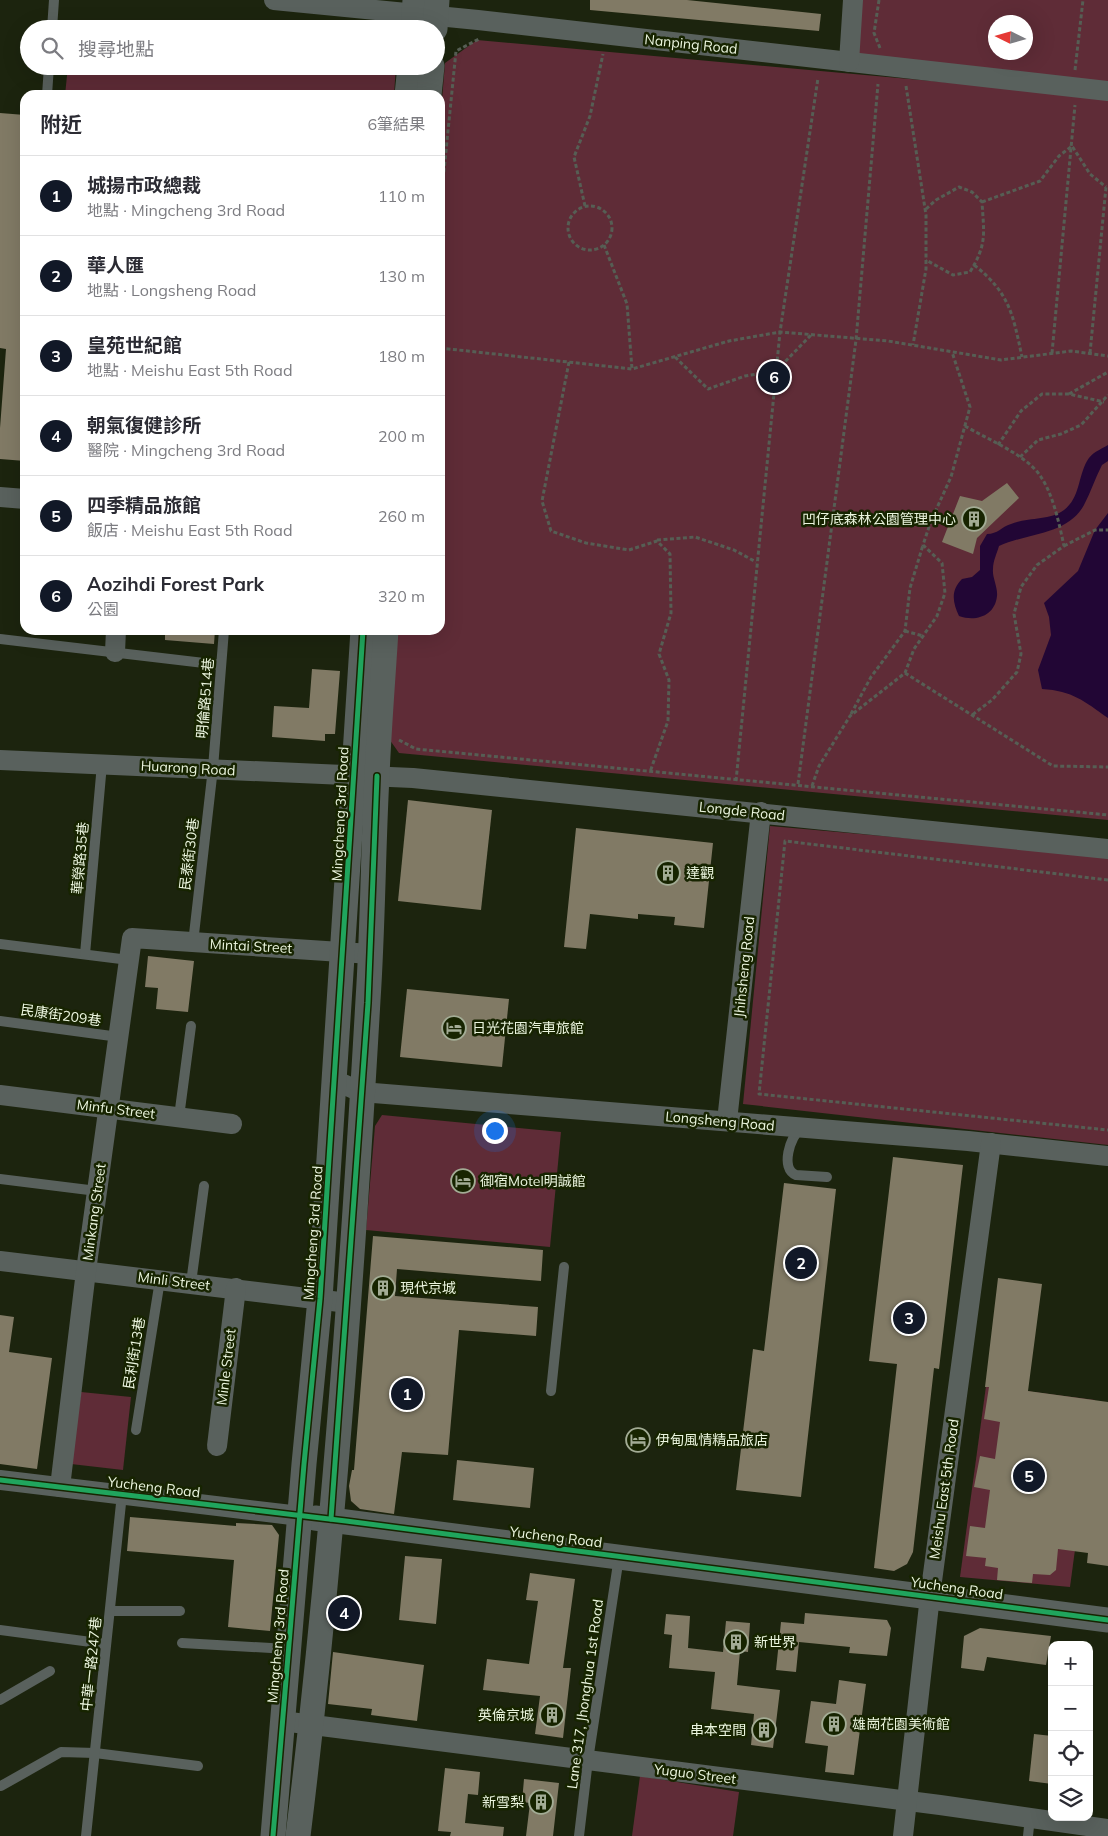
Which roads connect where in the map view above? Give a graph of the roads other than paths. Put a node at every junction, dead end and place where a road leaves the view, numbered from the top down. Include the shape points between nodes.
1 (54, 0) edge
2 (274, 0) edge
3 (853, 0) edge
4 (425, 14) edge
5 (53, 20) edge
6 (849, 62) junction
7 (49, 75) edge
8 (409, 75) edge
9 (431, 75) edge
10 (48, 90) edge
11 (408, 90) edge
12 (430, 90) edge
13 (1108, 91) edge
14 (0, 497) edge
15 (20, 499) edge
16 (116, 635) edge
17 (224, 635) edge
18 (363, 635) edge
19 (385, 635) edge
20 (0, 639) edge
21 (115, 652) junction
22 (221, 665) junction
23 (0, 760) edge
24 (102, 764) junction
25 (213, 768) junction
26 (365, 776) junction
27 (761, 812) junction
28 (1108, 849) edge
29 (132, 938) joint
30 (193, 943) junction
31 (0, 944) edge
32 (344, 952) junction
33 (85, 954) junction
34 (371, 954) junction
35 (129, 960) junction
36 (0, 1021) edge
37 (191, 1026) dead end
38 (119, 1037) junction
39 (334, 1080) junction
40 (361, 1092) junction
41 (0, 1095) edge
42 (109, 1108) junction
43 (179, 1117) junction
44 (727, 1121) junction
45 (232, 1124) dead end
46 (801, 1128) junction
47 (991, 1143) junction
48 (1108, 1156) edge
49 (827, 1177) dead end
50 (0, 1179) edge
51 (204, 1186) dead end
52 (97, 1191) junction
53 (0, 1261) edge
54 (564, 1267) dead end
55 (86, 1271) junction
56 (160, 1280) junction
57 (191, 1283) junction
58 (236, 1288) junction
59 (320, 1300) junction
60 (348, 1303) junction
61 (551, 1391) dead end
62 (136, 1430) dead end
63 (216, 1446) dead end
64 (0, 1480) edge
65 (60, 1487) junction
66 (122, 1494) junction
67 (300, 1516) junction
68 (331, 1519) junction
69 (619, 1556) junction
70 (930, 1596) junction
71 (110, 1611) junction
72 (180, 1611) dead end
73 (1108, 1620) edge
74 (0, 1630) edge
75 (182, 1643) dead end
76 (106, 1644) junction
77 (288, 1649) junction
78 (50, 1671) dead end
79 (0, 1700) edge
80 (282, 1721) junction
81 (311, 1725) junction
82 (95, 1753) junction
83 (588, 1760) junction
84 (198, 1766) dead end
85 (1, 1786) dead end
86 (907, 1801) junction
87 (1029, 1826) edge
88 (1108, 1829) edge
89 (86, 1836) edge
90 (273, 1836) edge
91 (298, 1836) edge
92 (578, 1836) edge
93 (902, 1836) edge

1 - 5 lane
2 - 4 street, Nanping Road
3 - 6 street
4 - 6 street, Nanping Road
6 - 13 street, Nanping Road
7 - 10 lane
8 - 11 street
9 - 12 street
14 - 15 street
16 - 21 street
17 - 22 lane, 明倫路514巷
18 - 26 street, Mingcheng 3rd Road
19 - 26 street, Mingcheng 3rd Road
20 - 21 lane
21 - 22 lane
22 - 25 lane, 明倫路514巷
23 - 24 street, Huarong Road
24 - 25 street, Huarong Road
24 - 33 lane, 華榮路35巷
25 - 26 street, Huarong Road
25 - 30 lane, 民泰街30巷
26 - 27 street, Longde Road
26 - 32 street, Mingcheng 3rd Road
26 - 34 street, Mingcheng 3rd Road
27 - 28 street, Longde Road
27 - 44 street, Jhihsheng Road
29 - 30 street, Mintai Street
29 - 35 street, Minkang Street
30 - 32 street, Mintai Street
31 - 33 lane
32 - 34 street, Mintai Street
32 - 39 street, Mingcheng 3rd Road
33 - 35 lane
34 - 40 street, Mingcheng 3rd Road
35 - 38 street, Minkang Street
36 - 38 lane, 民康街209巷
37 - 43 lane
38 - 42 street, Minkang Street
39 - 40 street, Longsheng Road
39 - 59 street, Mingcheng 3rd Road
40 - 44 street, Longsheng Road
40 - 60 street, Mingcheng 3rd Road
41 - 42 street, Minfu Street
42 - 43 street, Minfu Street
42 - 52 street, Minkang Street
43 - 45 street, Minfu Street
44 - 46 street, Longsheng Road
46 - 47 street, Longsheng Road
46 - 49 lane via 792,1138 787,1166 796,1175
47 - 48 street, Longsheng Road
47 - 70 street, Meishu East 5th Road
50 - 52 lane
51 - 57 lane
52 - 55 street, Minkang Street
53 - 55 street, Minli Street
54 - 61 lane
55 - 56 street, Minli Street
55 - 65 street, Minkang Street
56 - 57 street, Minli Street
56 - 62 lane, 民利街13巷
57 - 58 street, Minli Street
58 - 59 street, Minli Street
58 - 63 street, Minle Street
59 - 60 street, Minli Street
59 - 67 street, Mingcheng 3rd Road
60 - 68 street, Mingcheng 3rd Road
64 - 65 street, Yucheng Road
65 - 66 street, Yucheng Road
66 - 67 street, Yucheng Road
66 - 71 lane, 中華一路247巷
67 - 68 street, Yucheng Road
67 - 77 street, Mingcheng 3rd Road
68 - 69 street, Yucheng Road
68 - 81 street, Mingcheng 3rd Road
69 - 70 street, Yucheng Road
69 - 83 lane, Lane 317, Jhonghua 1st Road
70 - 73 street, Yucheng Road
70 - 86 street, Meishu East 5th Road
71 - 72 lane
71 - 76 lane, 中華一路247巷
74 - 76 lane
75 - 77 lane
76 - 82 lane, 中華一路247巷
77 - 80 street, Mingcheng 3rd Road
78 - 79 lane
80 - 81 street, Yuguo Street
80 - 90 street, Mingcheng 3rd Road
81 - 83 street, Yuguo Street
81 - 91 street, Mingcheng 3rd Road
82 - 84 lane
82 - 85 lane via 61,1752
82 - 89 lane, 中華一路247巷
83 - 86 street, Yuguo Street
83 - 92 lane, Lane 317, Jhonghua 1st Road
86 - 87 street, Yuguo Street
86 - 93 street, Meishu East 5th Road
87 - 88 street, Yuguo Street

